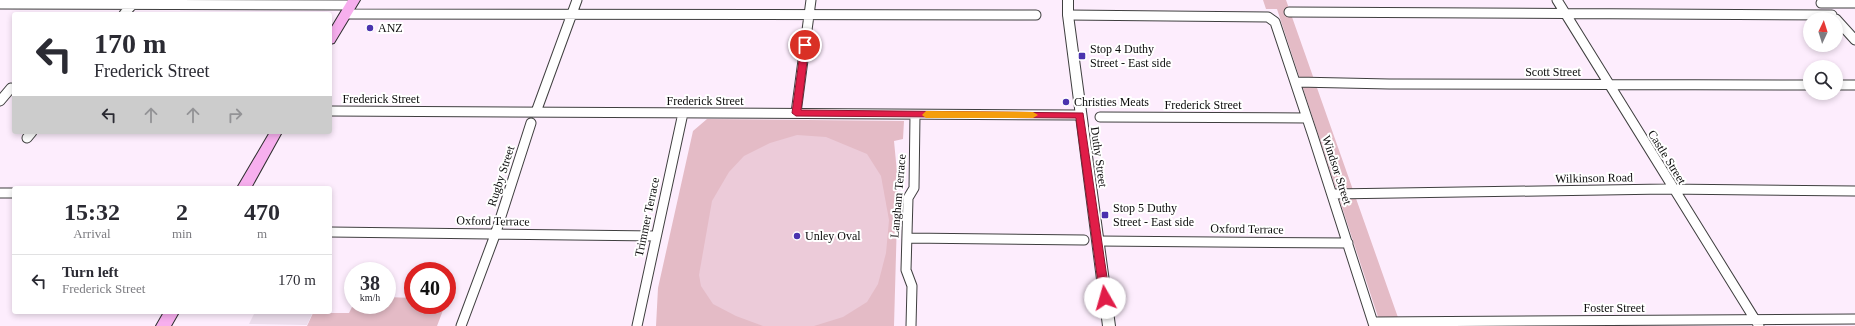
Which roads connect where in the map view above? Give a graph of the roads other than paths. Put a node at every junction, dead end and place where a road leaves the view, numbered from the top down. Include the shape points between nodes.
1 (577, 0) edge
2 (811, 0) edge
3 (1064, 0) edge
4 (1068, 0) edge
5 (1557, 0) edge
6 (1820, 1) edge
7 (1855, 3) edge
8 (132, 5) junction
9 (1, 6) edge
10 (350, 6) edge
11 (126, 12) edge
12 (1289, 12) dead end
13 (1830, 12) edge
14 (1566, 13) junction
15 (571, 15) junction
16 (809, 15) junction
17 (1036, 15) dead end
18 (1068, 15) junction
19 (1803, 17) edge
20 (1843, 27) edge
21 (332, 37) edge
22 (1855, 40) edge
23 (1297, 82) junction
24 (1608, 84) junction
25 (1803, 85) edge
26 (1843, 85) edge
27 (1855, 85) edge
28 (11, 88) dead end
29 (0, 101) edge
30 (332, 111) edge
31 (536, 112) junction
32 (683, 113) junction
33 (796, 113) junction
34 (915, 115) junction
35 (1080, 115) junction
36 (1100, 117) dead end
37 (1307, 118) junction
38 (531, 123) dead end
39 (275, 134) edge
40 (245, 186) edge
41 (1673, 189) junction
42 (1855, 191) edge
43 (0, 193) edge
44 (12, 193) edge
45 (1333, 194) junction
46 (332, 232) edge
47 (495, 234) junction
48 (656, 236) junction
49 (907, 238) junction
50 (1084, 240) dead end
51 (1098, 240) junction
52 (1348, 243) junction
53 (171, 314) edge
54 (1855, 319) edge
55 (1757, 323) edge
56 (1374, 324) edge
57 (163, 326) edge
58 (460, 326) edge
59 (637, 326) edge
60 (911, 326) edge
61 (1109, 326) edge

1 - 15 street
2 - 16 street
3 - 18 street, Duthy Street
4 - 18 street, Duthy Street
5 - 14 street, Castle Street
6 - 7 street
6 - 13 street
8 - 9 street
8 - 10 street
8 - 11 street
10 - 15 street
10 - 21 main road
12 - 14 street
14 - 19 street
14 - 24 street, Castle Street
15 - 16 street
15 - 31 street
16 - 17 street
16 - 33 street
18 - 23 street, Windsor Street via 1268,17 1275,22
18 - 35 street, Duthy Street
20 - 22 street
23 - 24 street, Scott Street
23 - 37 street, Windsor Street
24 - 25 street, Scott Street
24 - 41 street, Castle Street
26 - 27 street
28 - 29 street
30 - 31 street, Frederick Street
31 - 32 street, Frederick Street
32 - 33 street, Frederick Street
32 - 48 street, Trimmer Terrace
33 - 34 street, Frederick Street
34 - 35 street, Frederick Street
34 - 49 street, Langham Terrace via 914,188 908,198
35 - 51 street, Duthy Street
36 - 37 street, Frederick Street
37 - 45 street, Windsor Street
38 - 47 street, Rugby Street
39 - 40 main road
41 - 42 street, Wilkinson Road
41 - 45 street, Wilkinson Road
41 - 55 street, Castle Street
43 - 44 street
45 - 52 street, Windsor Street
46 - 47 street, Oxford Terrace
47 - 48 street, Oxford Terrace
47 - 58 street, Rugby Street
48 - 59 street, Trimmer Terrace
49 - 50 street
49 - 60 street, Langham Terrace via 906,270 912,286
51 - 52 street, Oxford Terrace
51 - 61 street, Duthy Street
52 - 56 street, Windsor Street
53 - 57 main road
54 - 55 street, Foster Street via 1765,319
55 - 56 street, Foster Street

